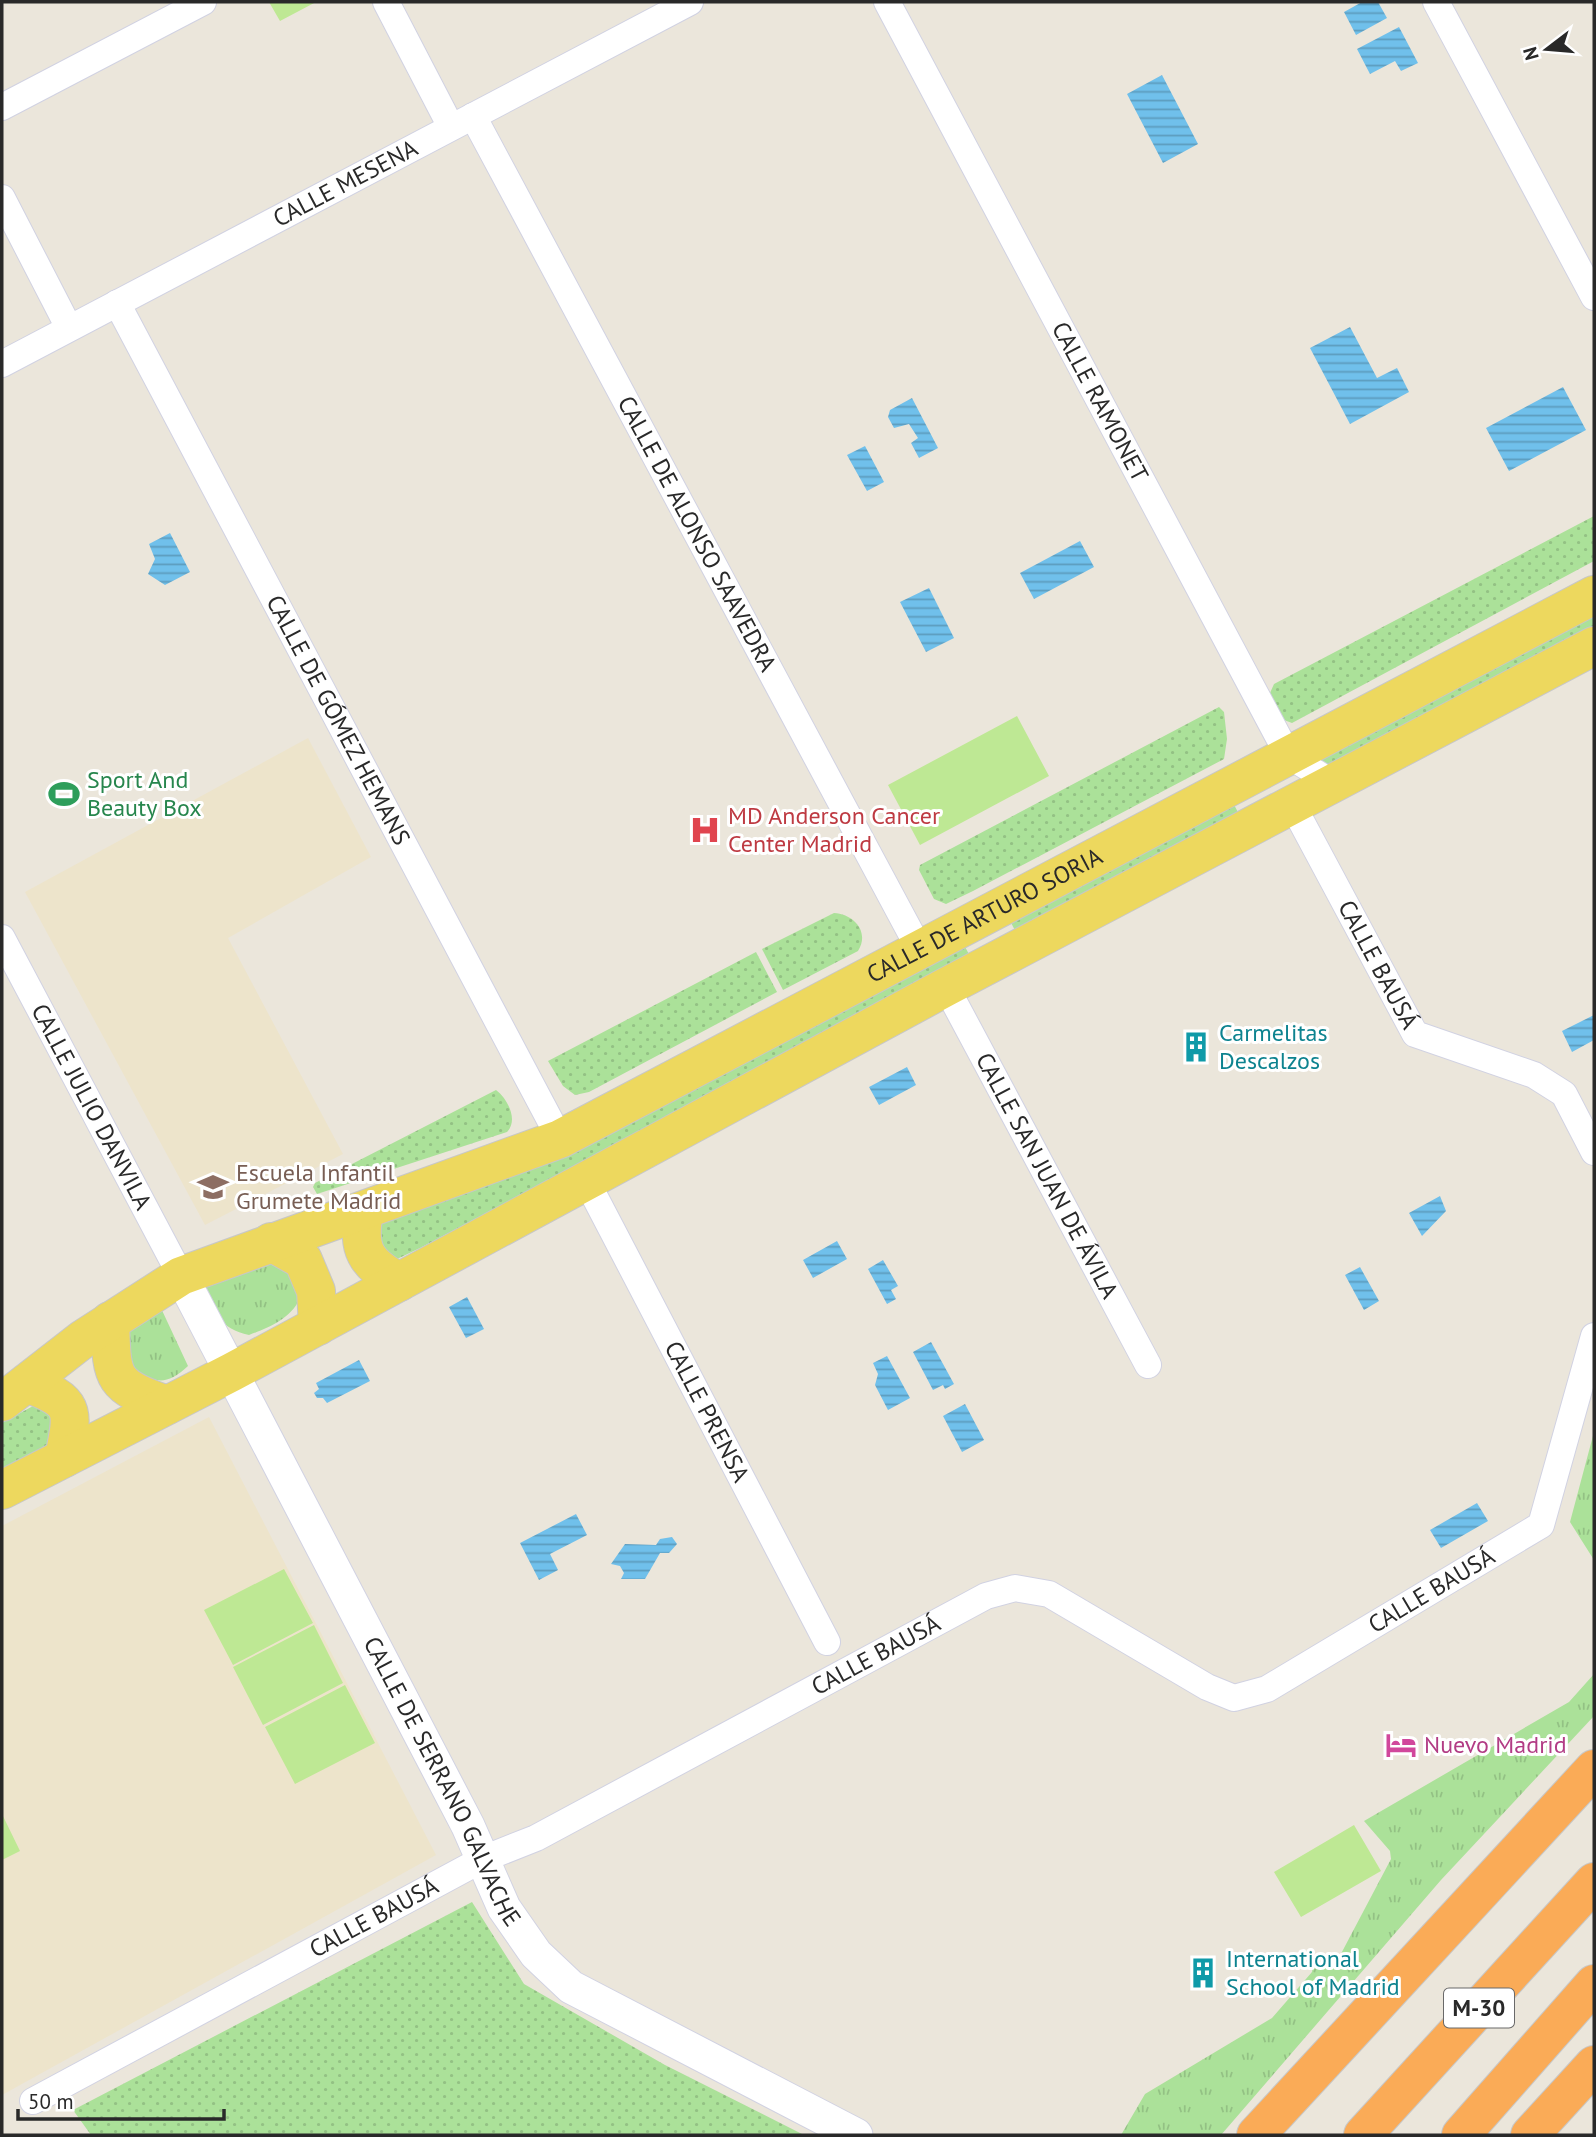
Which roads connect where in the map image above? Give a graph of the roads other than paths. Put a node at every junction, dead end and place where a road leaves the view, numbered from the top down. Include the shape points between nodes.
1 (202, 2) edge
2 (386, 2) edge
3 (690, 2) edge
4 (887, 2) edge
5 (1436, 2) edge
6 (2, 107) edge
7 (462, 122) junction
8 (2, 198) edge
9 (1594, 297) edge
10 (117, 303) junction
11 (69, 328) junction
12 (2, 364) edge
13 (1594, 595) edge
14 (1594, 646) edge
15 (1288, 755) junction
16 (1334, 784) junction
17 (1293, 806) junction
18 (2, 938) edge
19 (920, 952) junction
20 (946, 987) junction
21 (561, 1139) junction
22 (1594, 1152) edge
23 (587, 1182) junction
24 (364, 1211) junction
25 (271, 1242) junction
26 (181, 1276) junction
27 (399, 1282) junction
28 (110, 1321) junction
29 (318, 1326) junction
30 (1594, 1336) edge
31 (1148, 1364) dead end
32 (232, 1372) junction
33 (14, 1393) edge
34 (167, 1405) junction
35 (64, 1458) junction
36 (2, 1490) edge
37 (827, 1642) dead end
38 (1594, 1769) edge
39 (483, 1859) junction
40 (1594, 1882) edge
41 (1594, 1984) edge
42 (1594, 2065) edge
43 (33, 2101) dead end
44 (856, 2135) edge
45 (1256, 2135) edge
46 (1363, 2135) edge
47 (1461, 2135) edge
48 (1530, 2135) edge

1 - 6 street
2 - 7 street, CALLE DE ALONSO SAAVEDRA
3 - 7 street, CALLE MESENA
4 - 15 street, CALLE RAMONET
5 - 9 street
7 - 10 street, CALLE MESENA
7 - 19 street, CALLE DE ALONSO SAAVEDRA
8 - 11 street
10 - 11 street, CALLE MESENA
10 - 21 street, CALLE DE GÓMEZ HEMANS
11 - 12 street, CALLE MESENA
13 - 15 main road, CALLE DE ARTURO SORIA
14 - 16 main road, CALLE DE ARTURO SORIA
15 - 16 street, CALLE RAMONET
15 - 19 main road, CALLE DE ARTURO SORIA
16 - 17 main road, CALLE DE ARTURO SORIA
17 - 20 main road, CALLE DE ARTURO SORIA
17 - 22 street, CALLE BAUSÁ via 1415,1034 1534,1075 1564,1094
18 - 26 street, CALLE JULIO DANVILA
19 - 21 main road, CALLE DE ARTURO SORIA
20 - 23 main road, CALLE DE ARTURO SORIA
20 - 31 street, CALLE SAN JUAN DE ÁVILA
21 - 24 main road, CALLE DE ARTURO SORIA
23 - 27 main road, CALLE DE ARTURO SORIA
23 - 37 street, CALLE PRENSA
24 - 25 main road, CALLE DE ARTURO SORIA
24 - 27 main road via 360,1234 365,1254 377,1270
25 - 26 main road, CALLE DE ARTURO SORIA
25 - 29 main road via 303,1260 316,1291
26 - 28 main road, CALLE DE ARTURO SORIA
26 - 32 street, CALLE DE SERRANO GALVACHE
27 - 29 main road, CALLE DE ARTURO SORIA
28 - 33 main road, CALLE DE ARTURO SORIA
28 - 34 main road via 112,1368 131,1392
29 - 32 main road, CALLE DE ARTURO SORIA
30 - 39 street, CALLE BAUSÁ via 1541,1525 1267,1689 1234,1698 1207,1687 1049,1594 1015,1588 986,1596 536,1838
32 - 34 main road, CALLE DE ARTURO SORIA
32 - 39 street, CALLE DE SERRANO GALVACHE
33 - 35 main road, CALLE DE ARTURO SORIA via 58,1395 72,1420
34 - 35 main road, CALLE DE ARTURO SORIA
35 - 36 main road, CALLE DE ARTURO SORIA
38 - 45 highway
39 - 43 street, CALLE BAUSÁ
39 - 44 street, CALLE DE SERRANO GALVACHE via 504,1908 536,1954 571,1987
40 - 46 highway, M-30
41 - 47 highway, M-30
42 - 48 highway

